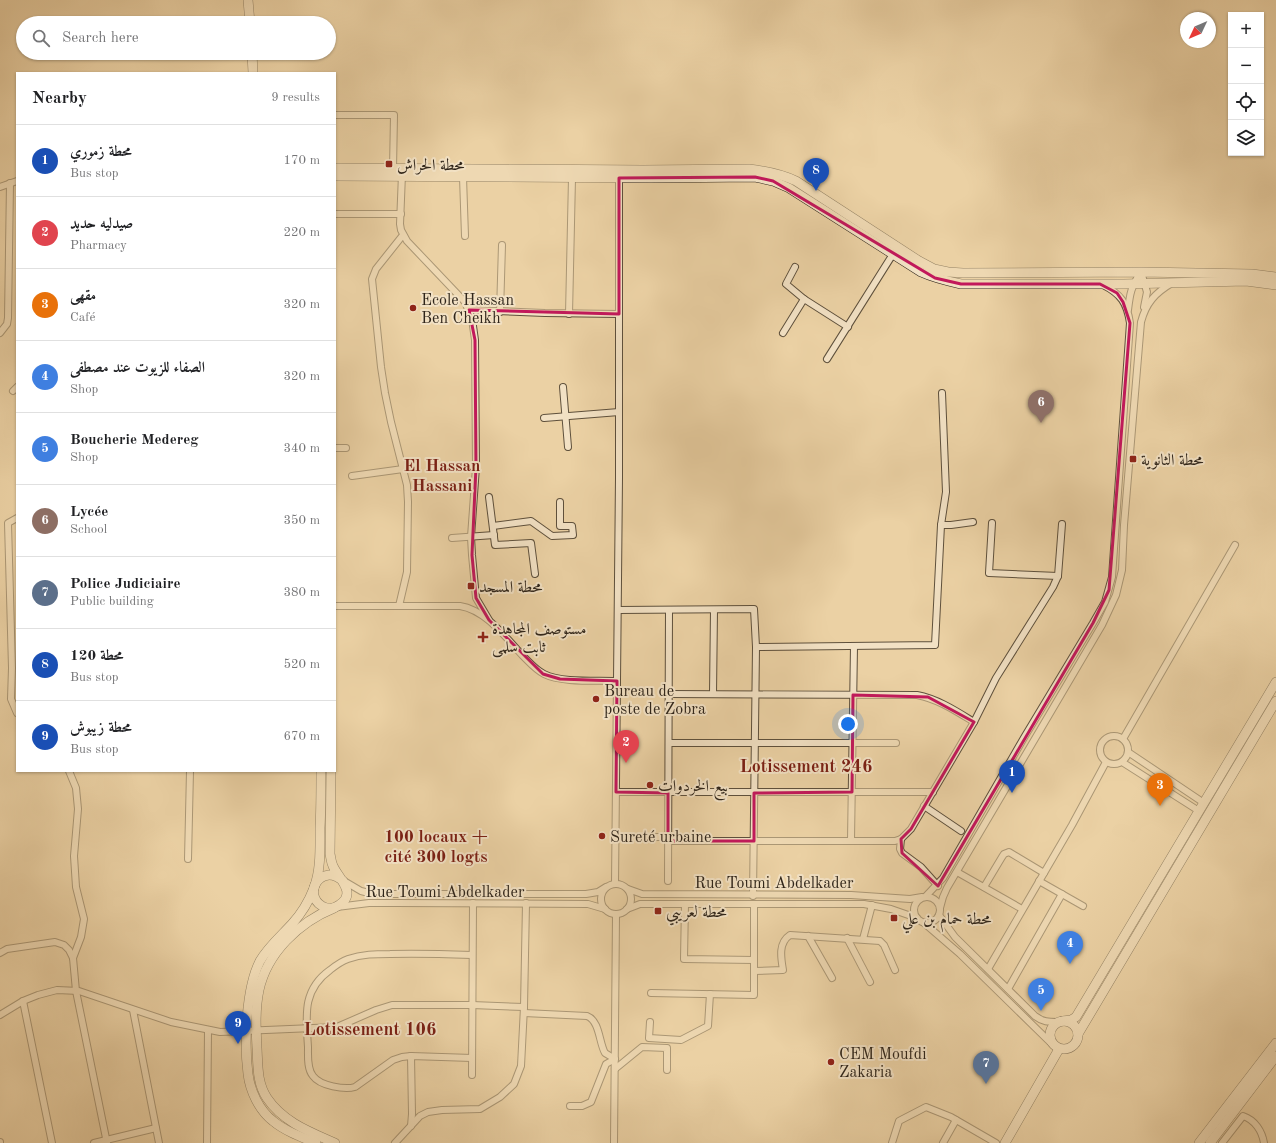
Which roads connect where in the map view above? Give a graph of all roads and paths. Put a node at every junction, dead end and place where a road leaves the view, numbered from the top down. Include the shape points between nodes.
1 (248, 0) edge
2 (249, 16) edge
3 (252, 60) edge
4 (253, 72) edge
5 (336, 114) edge
6 (336, 168) edge
7 (393, 168) junction
8 (402, 173) junction
9 (336, 176) edge
10 (463, 177) junction
11 (572, 178) junction
12 (619, 178) junction
13 (16, 181) edge
14 (10, 183) junction
15 (0, 187) edge
16 (336, 214) edge
17 (401, 214) junction
18 (403, 235) junction
19 (464, 236) dead end
20 (502, 245) dead end
21 (894, 254) junction
22 (795, 267) dead end
23 (1141, 272) junction
24 (1276, 277) edge
25 (1145, 283) junction
26 (1173, 283) junction
27 (1100, 284) junction
28 (1133, 284) junction
29 (1276, 286) edge
30 (804, 299) junction
31 (469, 310) junction
32 (1128, 310) junction
33 (500, 312) junction
34 (1144, 312) junction
35 (569, 314) junction
36 (619, 314) junction
37 (848, 327) junction
38 (0, 333) edge
39 (783, 333) dead end
40 (827, 359) dead end
41 (563, 387) dead end
42 (942, 393) dead end
43 (619, 412) junction
44 (565, 416) junction
45 (544, 418) dead end
46 (568, 447) dead end
47 (336, 448) edge
48 (346, 448) dead end
49 (403, 469) junction
50 (352, 476) dead end
51 (489, 497) dead end
52 (560, 502) dead end
53 (16, 519) edge
54 (973, 522) dead end
55 (992, 522) dead end
56 (941, 524) junction
57 (1062, 524) dead end
58 (493, 526) junction
59 (494, 535) junction
60 (471, 537) junction
61 (452, 538) dead end
62 (1235, 545) dead end
63 (535, 574) dead end
64 (1058, 576) junction
65 (475, 594) junction
66 (336, 606) edge
67 (399, 606) junction
68 (460, 606) junction
69 (618, 610) junction
70 (669, 610) junction
71 (714, 610) junction
72 (489, 620) junction
73 (854, 646) junction
74 (756, 647) junction
75 (617, 681) junction
76 (1276, 682) edge
77 (669, 694) junction
78 (713, 694) junction
79 (755, 694) junction
80 (853, 695) junction
81 (1276, 701) edge
82 (16, 711) edge
83 (974, 722) junction
84 (1123, 739) junction
85 (755, 742) junction
86 (669, 743) junction
87 (852, 743) junction
88 (896, 743) dead end
89 (1128, 752) junction
90 (1106, 762) junction
91 (1122, 762) junction
92 (69, 772) edge
93 (190, 772) edge
94 (321, 772) edge
95 (331, 772) edge
96 (616, 792) junction
97 (852, 792) junction
98 (932, 792) junction
99 (668, 793) junction
100 (754, 793) junction
101 (924, 806) junction
102 (1202, 807) junction
103 (961, 831) dead end
104 (641, 837) dead end
105 (668, 839) junction
106 (901, 839) junction
107 (851, 840) junction
108 (754, 841) junction
109 (188, 859) dead end
110 (957, 872) junction
111 (1044, 873) junction
112 (343, 881) junction
113 (668, 881) dead end
114 (1039, 881) junction
115 (615, 884) junction
116 (314, 886) junction
117 (938, 886) junction
118 (984, 887) junction
119 (606, 888) junction
120 (628, 889) junction
121 (1062, 894) junction
122 (753, 896) junction
123 (924, 897) junction
124 (473, 903) junction
125 (526, 903) junction
126 (686, 904) junction
127 (754, 904) junction
128 (872, 905) junction
129 (1083, 906) dead end
130 (334, 908) junction
131 (940, 908) junction
132 (604, 909) junction
133 (627, 909) junction
134 (1022, 909) junction
135 (616, 914) junction
136 (939, 915) junction
137 (916, 918) junction
138 (924, 923) junction
139 (808, 936) junction
140 (847, 938) junction
141 (863, 939) junction
142 (0, 953) edge
143 (472, 955) junction
144 (73, 958) junction
145 (754, 960) junction
146 (988, 969) junction
147 (895, 970) dead end
148 (754, 971) junction
149 (832, 978) dead end
150 (870, 982) dead end
151 (1008, 989) junction
152 (76, 991) junction
153 (651, 993) dead end
154 (710, 994) junction
155 (23, 1001) junction
156 (472, 1005) junction
157 (133, 1010) junction
158 (524, 1010) junction
159 (0, 1015) edge
160 (650, 1022) dead end
161 (1061, 1022) junction
162 (307, 1028) junction
163 (208, 1030) junction
164 (251, 1031) junction
165 (1078, 1034) junction
166 (1276, 1043) edge
167 (1056, 1047) junction
168 (411, 1056) junction
169 (1276, 1056) edge
170 (472, 1058) junction
171 (616, 1059) junction
172 (615, 1069) junction
173 (667, 1070) dead end
174 (472, 1074) dead end
175 (570, 1106) dead end
176 (956, 1120) junction
177 (411, 1126) junction
178 (156, 1128) junction
179 (107, 1142) edge
180 (52, 1143) edge
181 (94, 1143) edge
182 (159, 1143) edge
183 (207, 1143) edge
184 (316, 1143) edge
185 (335, 1143) edge
186 (395, 1143) edge
187 (614, 1143) edge
188 (892, 1143) edge
189 (943, 1143) edge
190 (996, 1143) edge
191 (1005, 1143) edge
192 (1199, 1143) edge
193 (1210, 1143) edge
194 (1222, 1143) edge
195 (1264, 1143) edge

1 - 2 street
3 - 4 street
5 - 7 street via 394,115
6 - 7 street
7 - 8 street
8 - 9 street
8 - 10 street
8 - 17 street
8 - 23 street via 765,170 796,181 934,269 978,274
10 - 11 street
10 - 19 street
11 - 12 street
11 - 35 street
12 - 21 street via 755,177 773,181 789,188
12 - 36 street
13 - 14 street
14 - 15 street
14 - 38 street via 8,318
16 - 17 street
17 - 18 street
18 - 31 street via 460,295
18 - 49 street via 376,269 372,279 385,393
20 - 33 street
21 - 27 street via 921,272 961,284
21 - 37 street
22 - 30 street via 786,284
23 - 24 street via 1252,274
23 - 25 street
23 - 28 street
25 - 26 street
25 - 28 street
25 - 34 street via 1147,292
26 - 29 street via 1246,281
26 - 34 street via 1154,295
27 - 28 street
27 - 32 street via 1117,294
28 - 32 street
30 - 37 street
30 - 39 street
31 - 33 street
31 - 60 street via 475,340 476,416 476,466
32 - 117 street via 1130,323 1113,569 1109,590 1093,623
33 - 35 street
34 - 110 street via 1134,396 1122,570 1116,595 1098,632
35 - 36 street
36 - 43 street
37 - 40 street
41 - 44 street
42 - 56 street via 946,492
43 - 44 street
43 - 69 street
44 - 45 street
44 - 46 street
47 - 48 street
49 - 50 street
49 - 67 street via 407,485 408,551
51 - 58 street
52 - 58 street via 560,526 572,526 573,535 552,536 530,521
53 - 82 street via 8,523 11,699
54 - 56 street
55 - 64 street via 989,573
56 - 73 street via 935,645
57 - 64 street
58 - 59 street
59 - 60 street
59 - 63 street via 495,545 531,543
60 - 61 street
60 - 65 street
62 - 84 street
64 - 83 street via 996,678
65 - 68 street via 470,602
65 - 72 street
66 - 67 street
67 - 68 street
68 - 72 street via 476,610
69 - 70 street
69 - 75 street
70 - 71 street
70 - 77 street
71 - 74 street via 754,609
71 - 78 street
72 - 75 street via 530,664 543,674 560,679
73 - 74 street
73 - 80 street
74 - 79 street
75 - 96 street
76 - 102 street
77 - 78 street
77 - 86 street
78 - 79 street
79 - 80 street
79 - 85 street
80 - 83 street via 928,697
80 - 87 street
81 - 165 street
83 - 98 street
84 - 89 street
84 - 90 street via 1119,736 1110,736 1102,741 1100,755
85 - 86 street
85 - 87 street
85 - 100 street
86 - 99 street
87 - 88 street
87 - 97 street
89 - 91 street
89 - 102 street
90 - 91 street
90 - 111 street
91 - 102 street
92 - 144 street via 76,788 78,809 74,856 76,886 84,919
93 - 109 street
94 - 116 street via 320,856
95 - 112 street via 330,854 332,865
96 - 99 street
96 - 115 street
97 - 98 street
97 - 100 street
97 - 107 street
98 - 101 street
99 - 100 street
99 - 105 street
100 - 108 street
101 - 103 street
101 - 106 street via 911,829
102 - 161 street via 1076,1016 1072,1020
104 - 105 street
105 - 108 street
105 - 113 street
106 - 107 street
106 - 117 street via 902,853 921,867
107 - 108 street
108 - 122 street
110 - 118 street
110 - 131 street
111 - 114 street
111 - 118 street via 1009,852 1004,854
112 - 116 street via 339,877 328,875 322,877
112 - 119 street, Rue Toumi Abdelkader via 361,891 373,894 586,894
112 - 130 street via 346,897
114 - 121 street
114 - 134 street
115 - 119 street
115 - 120 street
116 - 130 street via 318,903
116 - 164 street via 308,902 270,947 254,974 250,990
117 - 123 street
118 - 134 street
119 - 132 street via 601,897
120 - 122 street, Rue Toumi Abdelkader via 642,894
120 - 133 street via 631,899
121 - 129 street
121 - 151 street
122 - 123 street, Rue Toumi Abdelkader
123 - 131 street via 935,899
123 - 137 street via 914,905
124 - 125 street, Rue Toumi Abdelkader
124 - 130 street, Rue Toumi Abdelkader via 369,903
124 - 143 street
125 - 132 street, Rue Toumi Abdelkader via 588,904
125 - 158 street
126 - 127 street, Rue Toumi Abdelkader
126 - 133 street, Rue Toumi Abdelkader via 640,904
126 - 145 street via 684,959
127 - 128 street, Rue Toumi Abdelkader
127 - 145 street
128 - 137 street, Rue Toumi Abdelkader
128 - 141 street
130 - 164 street via 300,927 267,966 258,991
131 - 136 street
132 - 135 street
133 - 135 street
134 - 146 street
135 - 171 street
136 - 138 street via 933,922
136 - 146 street via 955,937
137 - 138 street
138 - 167 street via 960,954
139 - 140 street
139 - 148 street via 790,935 785,938 780,953 783,970
139 - 149 street
140 - 141 street
140 - 150 street
141 - 147 street via 880,941
142 - 144 street via 7,949 55,942 64,945
143 - 156 street
143 - 162 street via 404,953 347,959 326,973 312,989 309,996
144 - 152 street
145 - 148 street
146 - 151 street
148 - 154 street via 754,995
151 - 161 street via 1042,1021
152 - 155 street via 57,990
152 - 157 street
152 - 179 street
153 - 154 street
154 - 160 street via 708,1026 681,1040 649,1038
155 - 159 street
155 - 180 street
156 - 158 street
156 - 162 street via 392,1005 337,1027
156 - 170 street
157 - 163 street
157 - 178 street
158 - 171 street via 591,1017 604,1053
158 - 177 street via 521,1066 514,1084 500,1097 480,1109 428,1112
161 - 165 street via 1074,1025
161 - 167 street via 1054,1025 1050,1033
162 - 164 street
162 - 168 street via 309,1066 313,1076 321,1082 337,1087 355,1087 393,1060
163 - 164 street
163 - 183 street
164 - 184 street via 248,1074 257,1102 272,1121
164 - 185 street via 261,1087 267,1098 289,1121
165 - 167 street via 1078,1039 1072,1047
166 - 192 street
167 - 191 street
168 - 170 street
168 - 177 street
169 - 193 street
170 - 174 street
171 - 172 street
171 - 175 street via 606,1064 591,1102 582,1106
172 - 173 street via 642,1047 667,1048
172 - 187 street
176 - 188 street via 926,1107 899,1121
176 - 189 street
176 - 190 street
177 - 186 street
178 - 179 street
178 - 182 street
179 - 181 street
194 - 195 street via 1243,1116 1259,1127

